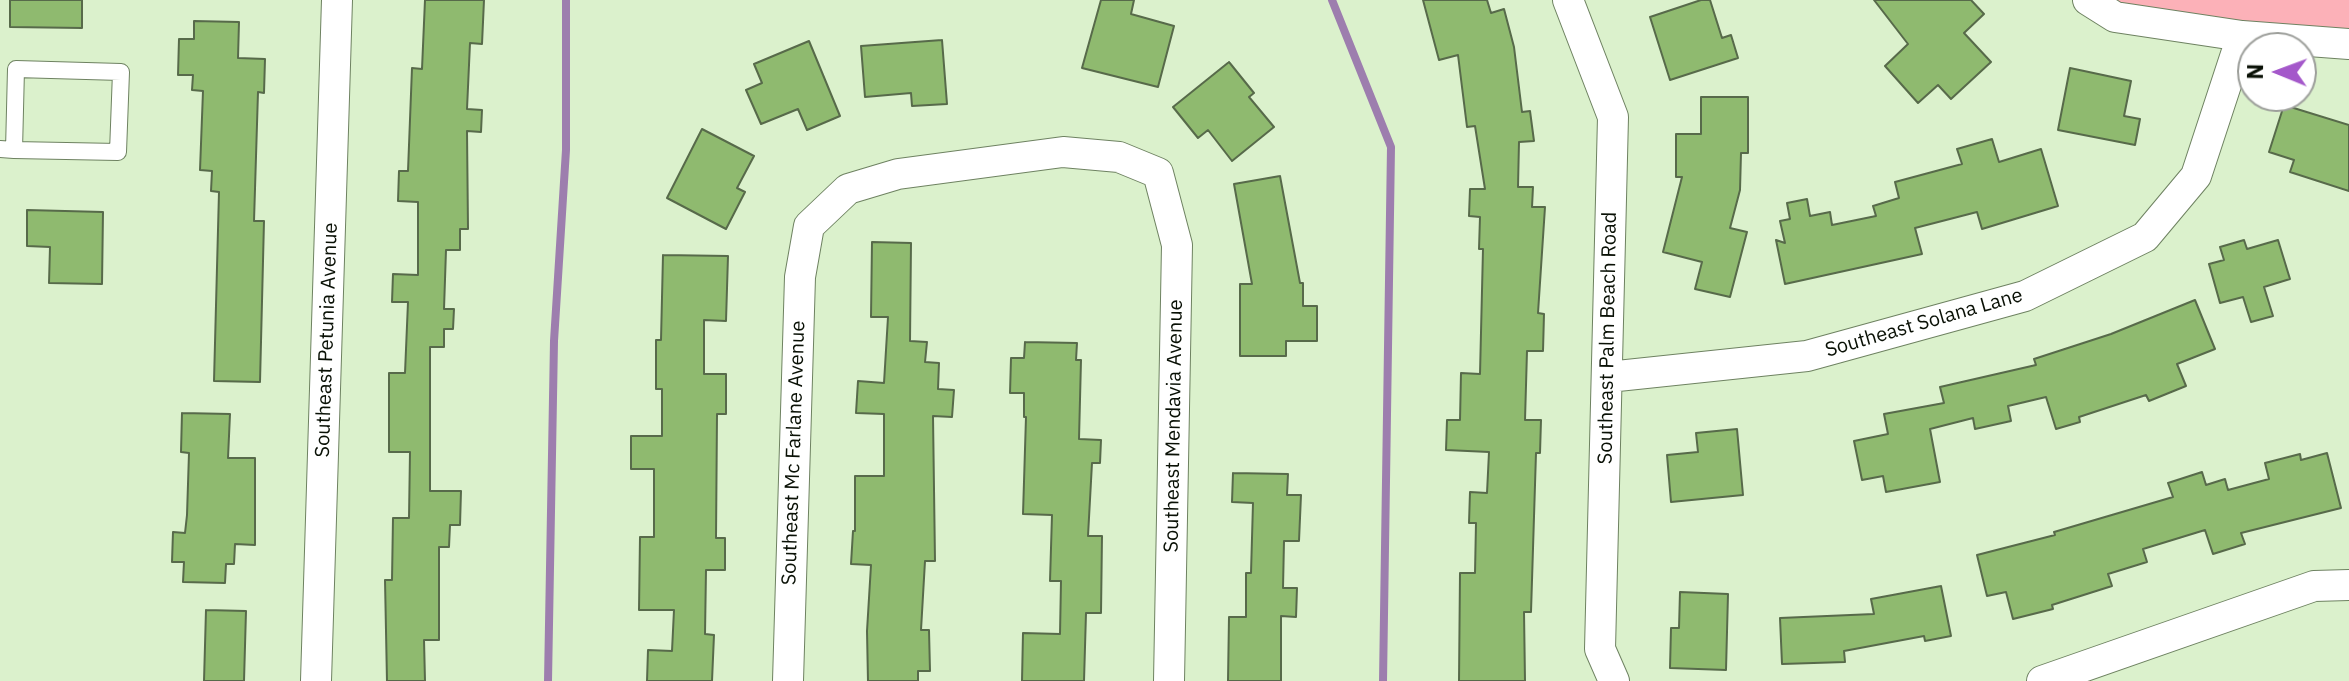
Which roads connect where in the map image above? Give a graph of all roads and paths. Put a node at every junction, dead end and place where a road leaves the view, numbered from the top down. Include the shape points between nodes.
1 (337, 0) edge
2 (1568, 0) edge
3 (2088, 0) edge
4 (2237, 35) edge
5 (2317, 42) edge
6 (2349, 44) edge
7 (2237, 51) edge
8 (7, 149) edge
9 (1158, 173) joint
10 (1608, 377) junction
11 (2349, 585) edge
12 (316, 681) edge
13 (788, 681) edge
14 (1169, 681) edge
15 (1614, 681) edge
16 (2042, 681) edge

1 - 12 street, Southeast Petunia Avenue
2 - 10 street, Southeast Palm Beach Road via 1613,117
3 - 4 street via 2115,17
5 - 6 street
7 - 10 street, Southeast Solana Lane via 2196,176 2145,237 2025,296 1807,356
8 - 8 lane via 16,69 121,72 118,152
9 - 13 street, Southeast Mc Farlane Avenue via 1119,157 1063,152 898,174 848,189 809,226 800,277
9 - 14 street, Southeast Mendavia Avenue via 1177,245
10 - 15 street, Southeast Palm Beach Road via 1600,649
11 - 16 street via 2314,586

